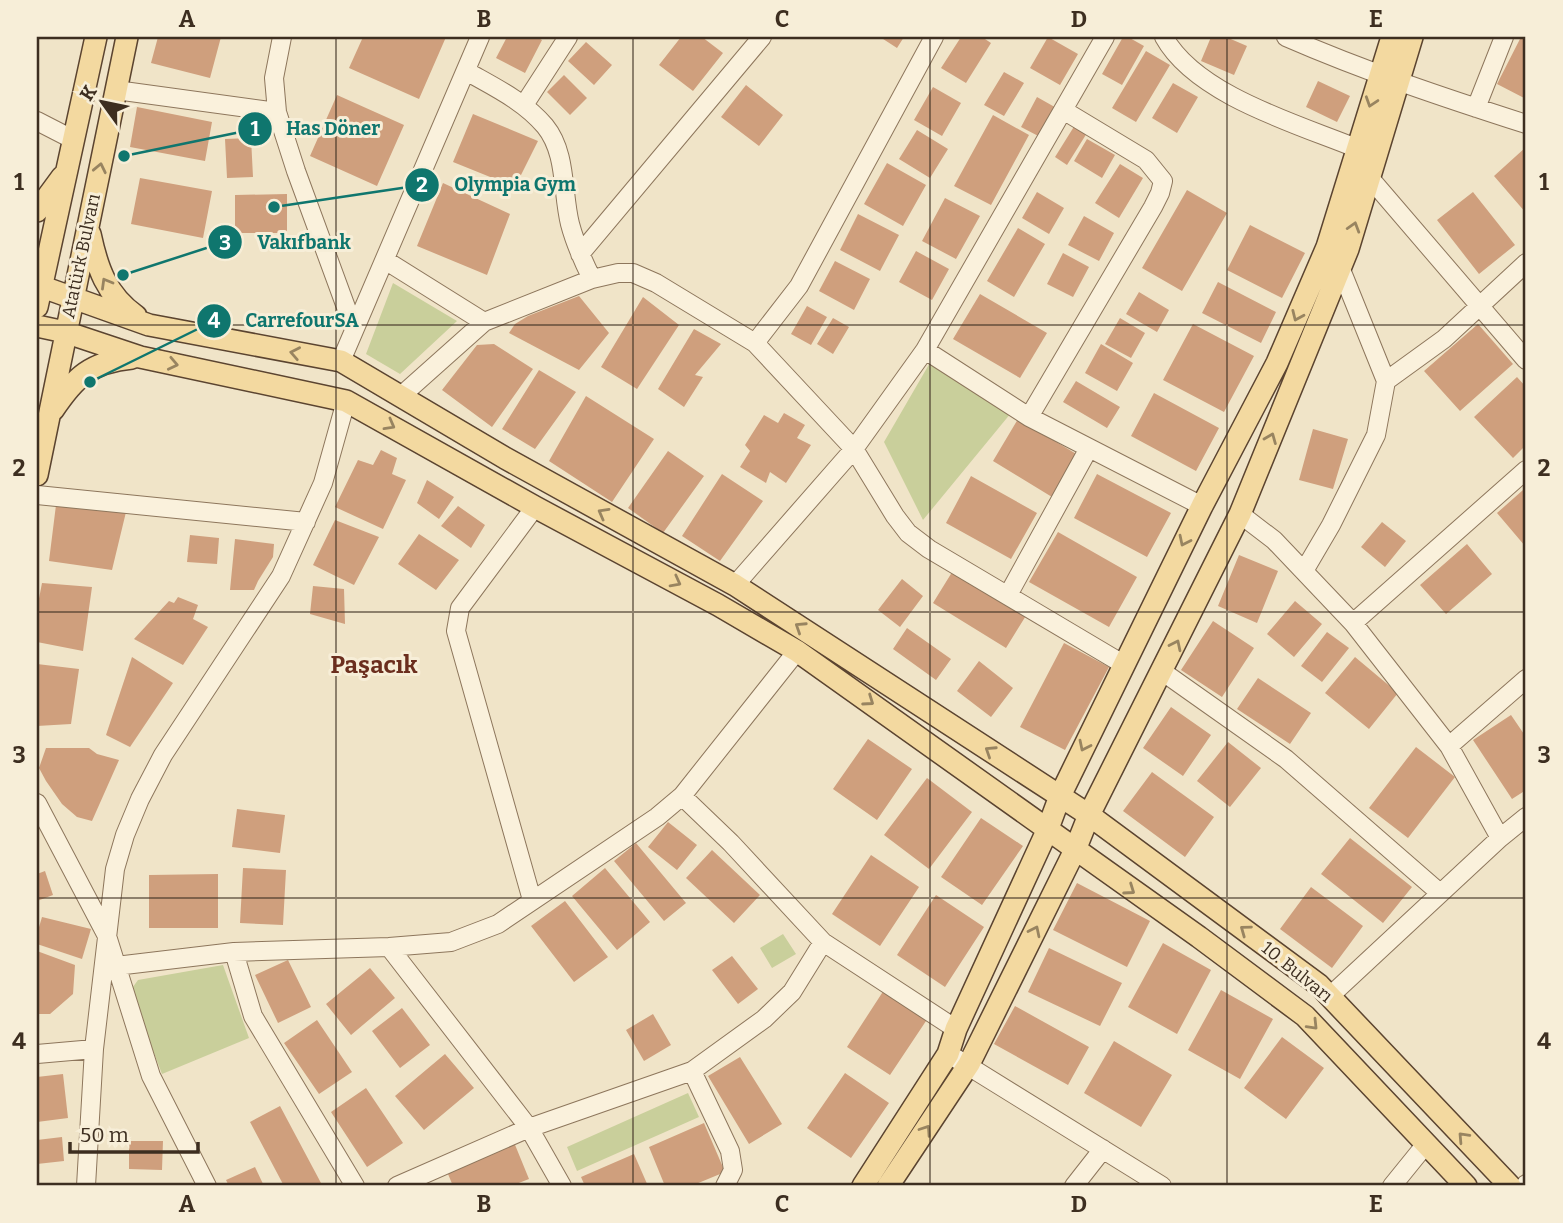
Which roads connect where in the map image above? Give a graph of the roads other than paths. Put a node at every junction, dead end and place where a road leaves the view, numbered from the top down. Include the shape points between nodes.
1 (96, 37) edge
2 (127, 37) edge
3 (282, 37) edge
4 (480, 37) edge
5 (568, 37) edge
6 (762, 37) edge
7 (934, 37) edge
8 (1105, 37) edge
9 (1164, 37) edge
10 (1286, 37) edge
11 (1392, 37) edge
12 (1412, 37) edge
13 (1504, 37) edge
14 (466, 71) junction
15 (1389, 77) junction
16 (116, 90) junction
17 (524, 105) junction
18 (1476, 108) junction
19 (1063, 110) junction
20 (277, 112) junction
21 (37, 121) edge
22 (1526, 124) edge
23 (74, 141) junction
24 (1356, 148) junction
25 (67, 170) junction
26 (1369, 177) junction
27 (37, 211) edge
28 (88, 226) junction
29 (580, 254) junction
30 (385, 260) junction
31 (1526, 263) edge
32 (1340, 267) junction
33 (592, 279) junction
34 (40, 285) edge
35 (73, 297) junction
36 (1480, 305) junction
37 (37, 307) edge
38 (484, 321) junction
39 (149, 325) junction
40 (37, 326) edge
41 (354, 329) junction
42 (65, 332) junction
43 (755, 342) junction
44 (925, 350) junction
45 (140, 357) junction
46 (1526, 360) edge
47 (341, 361) junction
48 (1386, 381) junction
49 (401, 396) junction
50 (346, 401) junction
51 (1029, 416) junction
52 (48, 418) junction
53 (1089, 447) junction
54 (854, 449) junction
55 (1526, 470) edge
56 (37, 475) edge
57 (37, 495) edge
58 (1202, 506) junction
59 (535, 508) junction
60 (1240, 514) junction
61 (306, 522) junction
62 (1304, 570) junction
63 (734, 585) junction
64 (1008, 595) junction
65 (1353, 623) junction
66 (797, 651) junction
67 (1123, 664) junction
68 (1163, 672) junction
69 (1526, 679) edge
70 (1449, 746) junction
71 (682, 796) junction
72 (1060, 796) junction
73 (37, 803) edge
74 (1089, 815) junction
75 (1526, 817) edge
76 (1047, 831) junction
77 (1500, 838) junction
78 (1075, 850) junction
79 (1440, 893) junction
80 (532, 900) junction
81 (107, 936) junction
82 (823, 942) junction
83 (389, 947) junction
84 (234, 952) junction
85 (116, 966) junction
86 (1330, 996) junction
87 (956, 1029) junction
88 (94, 1049) junction
89 (37, 1054) edge
90 (948, 1054) junction
91 (969, 1065) junction
92 (692, 1071) junction
93 (529, 1128) junction
94 (1426, 1144) junction
95 (1103, 1149) junction
96 (86, 1186) edge
97 (206, 1186) edge
98 (355, 1186) edge
99 (397, 1186) edge
100 (562, 1186) edge
101 (725, 1186) edge
102 (863, 1186) edge
103 (888, 1186) edge
104 (1074, 1186) edge
105 (1162, 1186) edge
106 (1392, 1186) edge
107 (1466, 1186) edge
108 (1510, 1186) edge

1 - 23 main road, Atatürk Bulvarı
2 - 16 main road, Atatürk Bulvarı
3 - 20 street via 274,78
4 - 14 street
5 - 17 street
6 - 29 street
7 - 43 street via 799,286
8 - 19 street
9 - 24 street via 1200,78 1228,95
10 - 15 street
11 - 15 main road
12 - 15 main road
13 - 18 street
14 - 17 street
14 - 30 street
15 - 18 street
15 -> 24 main road
15 - 26 main road
16 - 20 street
28 -> 16 main road, Atatürk Bulvarı
17 - 29 street via 546,127 559,151 570,223
18 - 22 street
19 - 44 street
19 - 51 street via 1146,160 1163,181 1153,207
20 - 41 street
21 - 23 street
23 - 25 main road, Atatürk Bulvarı
24 -> 58 main road via 1327,247 1276,363
25 - 27 main road
25 - 34 main road, Atatürk Bulvarı
32 -> 26 main road
26 - 36 street
28 - 35 main road, Atatürk Bulvarı
39 -> 28 main road via 108,289 97,267
29 - 33 street
30 - 38 street
30 - 41 street
31 - 36 street
32 - 48 street
60 -> 32 main road
33 - 38 street
33 - 43 street via 633,273
34 - 35 main road, 10. Bulvarı
34 - 37 main road, Atatürk Bulvarı
35 - 39 main road, 10. Bulvarı
35 - 42 main road, Atatürk Bulvarı
36 - 46 street
36 - 48 street via 1444,339
38 - 49 street
47 -> 39 main road, 10. Bulvarı
40 - 42 main road
41 - 47 street
42 - 45 main road
42 - 52 main road, Atatürk Bulvarı
43 - 54 street
44 - 51 street
44 - 54 street
45 -> 50 main road, 10. Bulvarı
45 - 52 main road via 111,360 74,380
47 - 49 main road, 10. Bulvarı
48 - 62 street via 1376,435
63 -> 49 main road, 10. Bulvarı
50 -> 59 main road, 10. Bulvarı
50 - 61 street via 323,482
51 - 53 street
52 - 56 main road, Atatürk Bulvarı
53 - 58 street
53 - 64 street
54 - 63 street
54 - 64 street via 908,533
55 - 65 street
57 - 61 street
58 -> 67 main road
59 -> 66 main road, 10. Bulvarı
59 - 80 street via 460,608 456,631
60 - 62 street
68 -> 60 main road
61 - 81 street via 281,576 163,755 140,799 115,869
62 - 65 street
72 -> 63 main road, 10. Bulvarı
64 - 67 street
65 - 70 street
66 - 71 street
66 -> 76 main road, 10. Bulvarı
67 -> 72 main road
68 - 74 main road
68 - 79 street via 1286,759
69 - 70 street
70 - 77 street
71 - 80 street
71 - 82 street
72 - 74 main road, 10. Bulvarı
72 - 76 main road
73 - 81 street
74 - 78 main road
86 -> 74 main road, 10. Bulvarı
75 - 77 street
76 - 78 main road, 10. Bulvarı
76 - 87 main road
77 - 79 street
91 -> 78 main road
78 -> 94 main road, 10. Bulvarı via 1305,1016
79 - 86 street
80 - 83 street via 498,924 451,942
81 - 85 street
81 - 88 street
82 - 87 street
82 - 92 street via 792,992 764,1019
83 - 84 street
83 - 93 street
84 - 85 street
84 - 98 street via 253,1016
85 - 97 street via 151,1076
108 -> 86 main road, 10. Bulvarı
87 - 90 main road
88 - 89 street
88 - 96 street
90 - 91 street
90 - 102 main road
91 - 95 street
103 -> 91 main road
92 - 93 street
92 - 101 street via 730,1151 733,1170
93 - 99 street
93 - 100 street
94 - 106 street
94 - 107 main road, 10. Bulvarı
95 - 104 street
95 - 105 street

